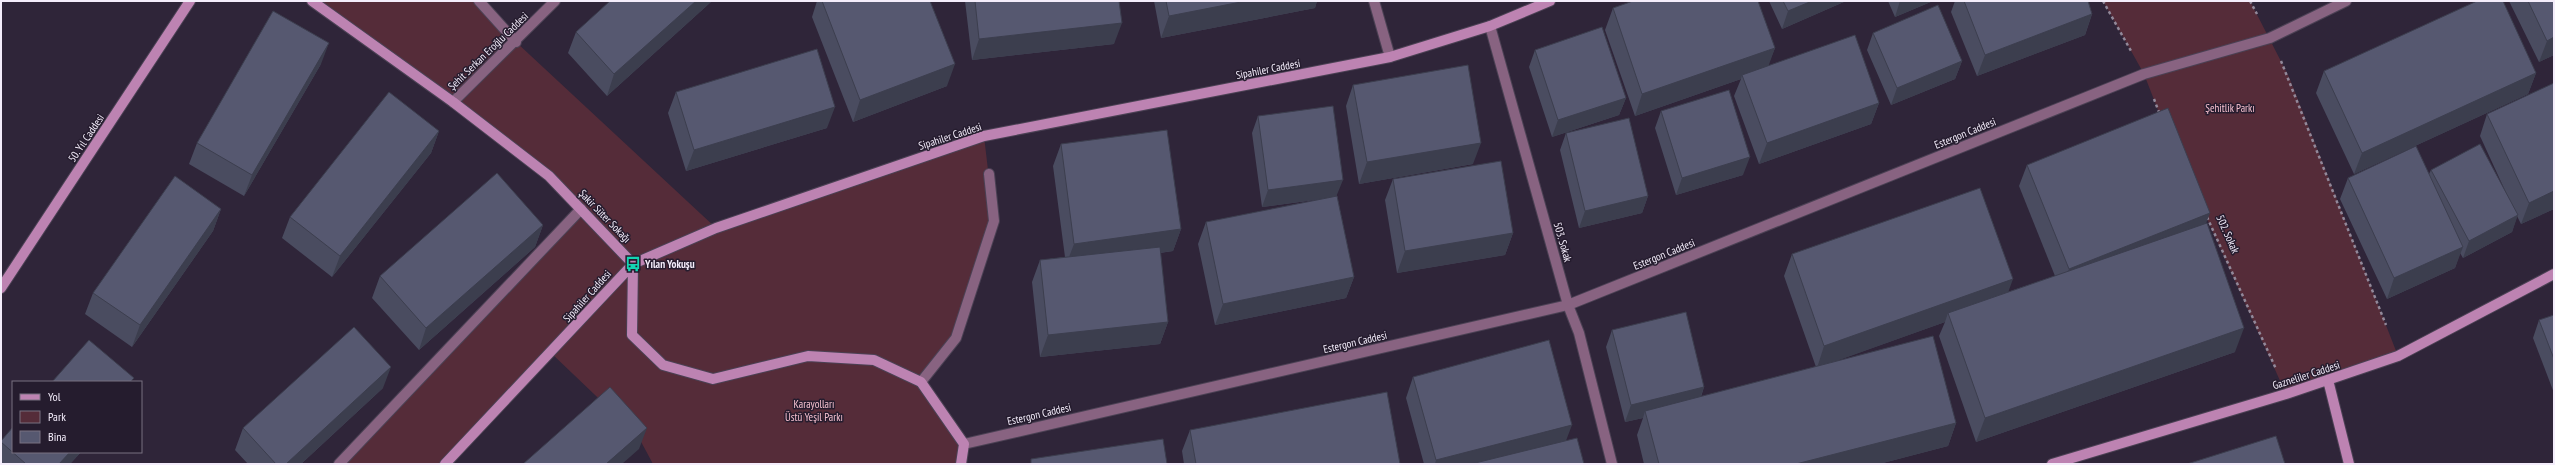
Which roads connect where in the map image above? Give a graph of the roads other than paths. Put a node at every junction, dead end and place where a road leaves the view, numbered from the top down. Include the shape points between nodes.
1 (190, 1) edge
2 (312, 1) edge
3 (479, 1) edge
4 (555, 1) edge
5 (1374, 1) edge
6 (1550, 1) edge
7 (2346, 1) edge
8 (1490, 26) junction
9 (516, 42) junction
10 (1390, 57) junction
11 (453, 102) junction
12 (989, 174) dead end
13 (582, 209) junction
14 (633, 264) junction
15 (2554, 274) edge
16 (1, 288) edge
17 (1568, 305) junction
18 (2328, 380) junction
19 (921, 382) junction
20 (964, 444) junction
21 (339, 464) edge
22 (445, 464) edge
23 (961, 464) edge
24 (1612, 464) edge
25 (2052, 464) edge
26 (2349, 464) edge

1 - 16 main road, 50. Yıl Caddesi
2 - 11 main road, Şakir Süter Sokağı
3 - 9 street
4 - 9 street, Şehit Serkan Eroğlu Caddesi
5 - 10 street
6 - 8 main road, Sipahiler Caddesi
7 - 17 street, Estergon Caddesi via 2270,38 2144,74
8 - 10 main road, Sipahiler Caddesi
8 - 17 street, 503. Sokak
9 - 11 street, Şehit Serkan Eroğlu Caddesi
10 - 14 main road, Sipahiler Caddesi via 984,136 716,228
11 - 13 main road, Şakir Süter Sokağı via 549,176
12 - 19 street via 994,222 956,338
13 - 14 main road, Şakir Süter Sokağı
13 - 21 street
14 - 19 main road via 632,335 663,365 713,379 808,356 874,360
14 - 22 main road, Sipahiler Caddesi
15 - 18 main road, Gazneliler Caddesi via 2398,356
17 - 20 street, Estergon Caddesi
17 - 24 street, 503. Sokak via 1579,333
18 - 25 main road, Gazneliler Caddesi
18 - 26 main road
19 - 20 main road
20 - 23 main road

